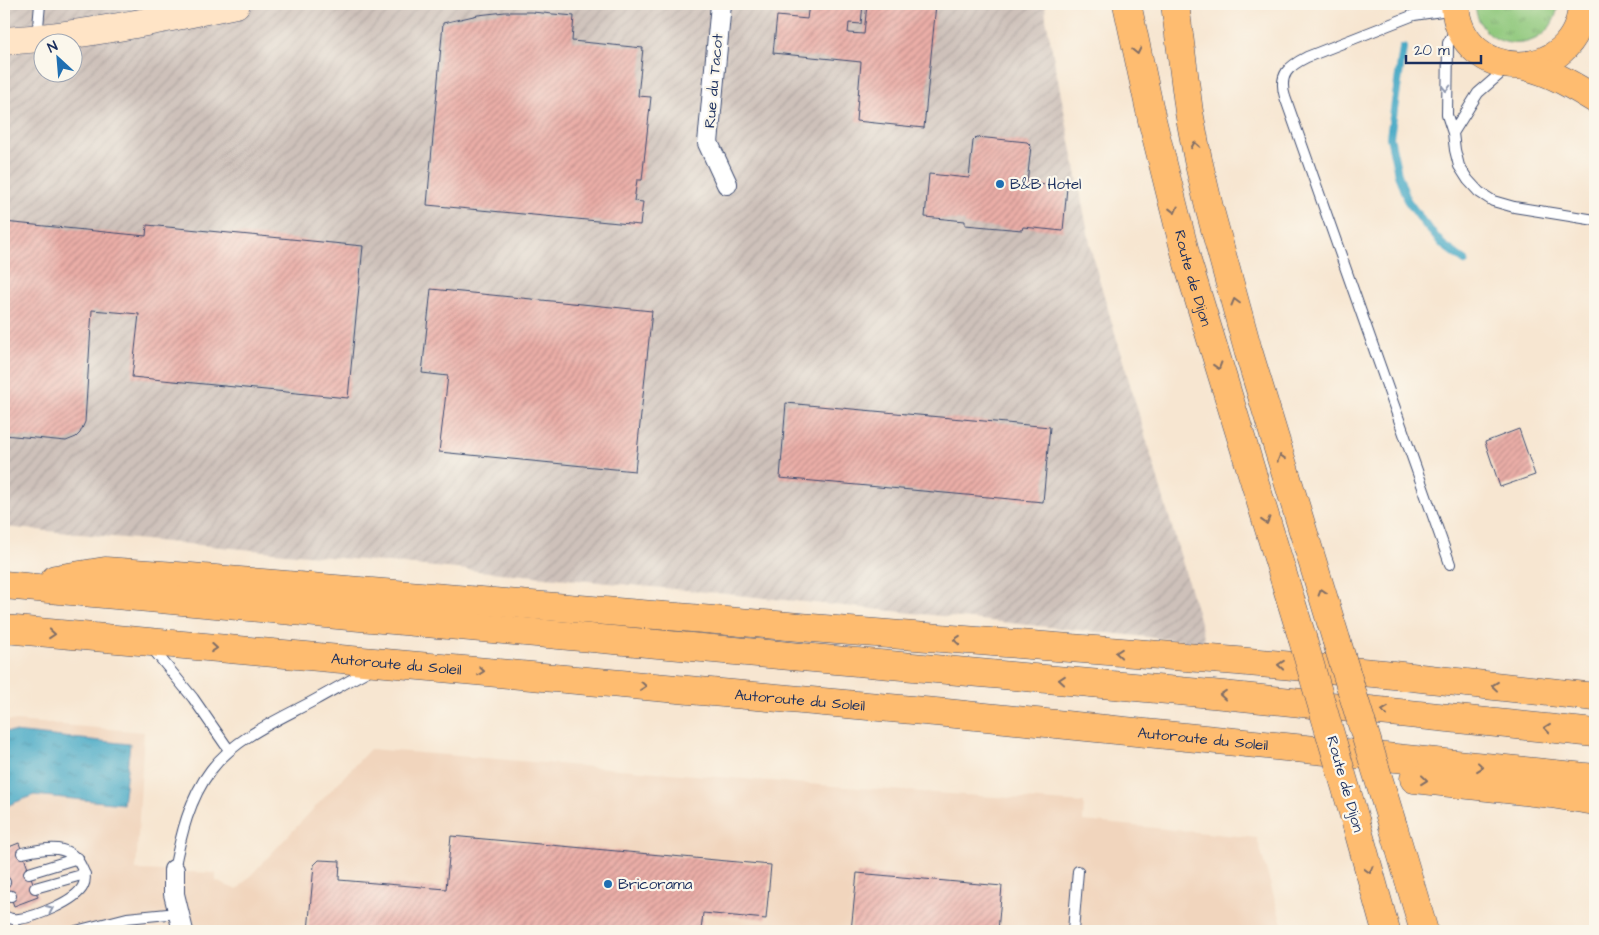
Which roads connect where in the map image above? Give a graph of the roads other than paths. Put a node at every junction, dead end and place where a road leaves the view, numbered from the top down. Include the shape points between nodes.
1 (40, 4) edge
2 (236, 4) edge
3 (721, 4) edge
4 (1127, 4) edge
5 (1175, 4) edge
6 (1582, 4) edge
7 (1456, 12) edge
8 (38, 32) edge
9 (82, 33) edge
10 (32, 39) edge
11 (4, 41) edge
12 (1517, 66) junction
13 (1595, 100) edge
14 (1454, 133) junction
15 (727, 184) dead end
16 (1595, 220) edge
17 (1450, 564) dead end
18 (10, 585) edge
19 (4, 629) edge
20 (147, 642) junction
21 (382, 662) junction
22 (1595, 697) edge
23 (1595, 733) edge
24 (1188, 736) junction
25 (230, 750) junction
26 (1595, 778) edge
27 (1595, 801) edge
28 (22, 852) dead end
29 (78, 858) junction
30 (174, 870) joint
31 (1078, 871) dead end
32 (30, 873) dead end
33 (85, 874) junction
34 (35, 888) dead end
35 (4, 916) edge
36 (180, 922) edge
37 (76, 931) edge
38 (1073, 931) edge
39 (1386, 931) edge
40 (1424, 931) edge

1 - 8 lane
2 - 9 main road
3 - 15 street, Rue du Tacot via 708,144
4 -> 39 main road, Route de Dijon, bridge via 1188,264 1302,637
40 -> 5 main road, bridge via 1245,340 1209,207 1189,112
6 - 12 main road via 1578,26 1563,48 1549,58
7 - 12 main road via 1470,44 1478,52 1498,63
7 -> 14 lane via 1448,43 1447,115
7 - 17 lane via 1414,15 1307,57 1286,71 1283,80 1285,97
10 - 11 main road
12 - 13 main road via 1560,78
12 - 14 lane via 1478,93
14 - 16 lane via 1459,166 1479,192 1493,201
22 -> 18 main road via 1237,661 191,577 105,571
23 -> 18 main road via 1223,695
19 -> 20 main road, Autoroute du Soleil
20 -> 21 main road, Autoroute du Soleil
20 - 25 lane
21 -> 24 main road, Autoroute du Soleil
21 - 25 lane
24 -> 26 main road, Autoroute du Soleil
24 -> 27 main road via 1226,754
25 - 30 lane via 211,770 194,800 182,831
28 - 29 lane via 45,848 69,851
29 - 32 lane
29 - 33 lane
30 - 36 street via 174,894
31 - 38 lane
33 - 34 lane
35 -> 33 lane via 17,920 40,914 67,901 83,887
36 - 37 lane via 127,918

